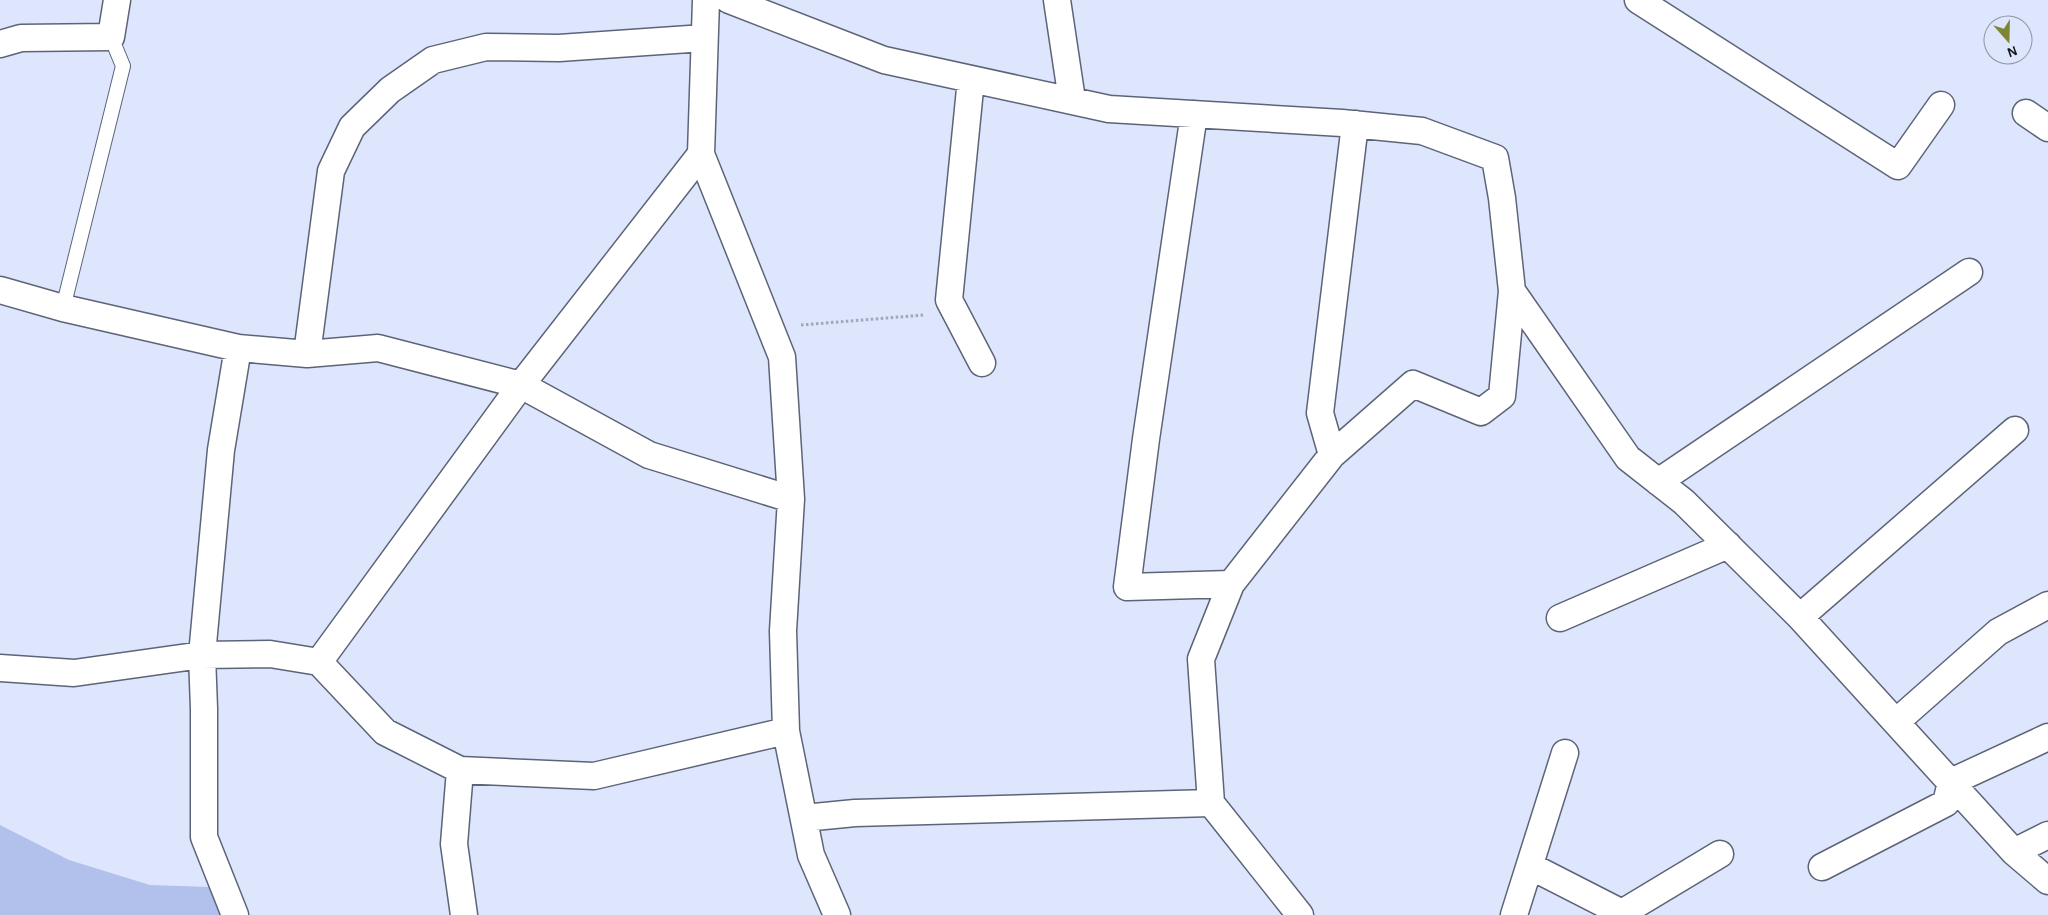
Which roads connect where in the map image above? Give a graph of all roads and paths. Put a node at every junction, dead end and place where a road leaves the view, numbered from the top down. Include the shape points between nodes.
1 (118, 0) edge
2 (706, 0) edge
3 (729, 0) edge
4 (1057, 0) edge
5 (1638, 0) edge
6 (111, 37) junction
7 (704, 38) junction
8 (0, 44) edge
9 (972, 79) junction
10 (1072, 100) junction
11 (1941, 104) dead end
12 (2026, 113) dead end
13 (1194, 114) junction
14 (1355, 124) junction
15 (2048, 128) edge
16 (702, 154) junction
17 (1969, 272) dead end
18 (0, 290) edge
19 (1512, 291) junction
20 (949, 300) junction
21 (63, 308) junction
22 (770, 328) junction
23 (238, 348) junction
24 (307, 354) junction
25 (982, 363) dead end
26 (522, 385) junction
27 (2016, 430) dead end
28 (1332, 455) junction
29 (1658, 482) junction
30 (791, 499) junction
31 (1728, 546) junction
32 (1231, 584) junction
33 (2048, 605) edge
34 (1800, 617) junction
35 (1560, 618) dead end
36 (202, 655) junction
37 (319, 662) junction
38 (0, 668) edge
39 (1896, 722) junction
40 (786, 731) junction
41 (2048, 737) edge
42 (1565, 752) dead end
43 (460, 770) junction
44 (1951, 782) junction
45 (1211, 803) junction
46 (804, 818) junction
47 (2048, 835) edge
48 (2014, 852) junction
49 (1720, 854) dead end
50 (1530, 866) junction
51 (1822, 868) dead end
52 (2048, 882) edge
53 (235, 915) edge
54 (464, 915) edge
55 (837, 915) edge
56 (1300, 915) edge
57 (1514, 915) edge

1 - 6 street
2 - 7 street
3 - 9 street via 884,60
4 - 10 street
5 - 11 street via 1898,166
6 - 8 street via 21,38
6 - 21 lane via 123,66
7 - 16 street
7 - 24 street via 559,48 486,47 432,60 390,90 352,128 331,171
9 - 10 street
9 - 20 street
10 - 13 street via 1110,109
12 - 15 street
13 - 14 street
13 - 32 street via 1147,429 1128,587
14 - 19 street via 1422,131 1494,158 1502,198
14 - 28 street via 1320,413
16 - 22 street
16 - 26 street
17 - 29 street
18 - 21 street
19 - 28 street via 1502,396 1481,412 1413,384
19 - 29 street via 1628,458
20 - 22 path via 934,314
20 - 25 street
21 - 23 street
22 - 30 street via 782,357
23 - 24 street
23 - 36 street via 221,450
24 - 26 street via 378,348
26 - 30 street via 649,455
26 - 37 street
27 - 34 street
28 - 32 street
29 - 31 street via 1684,502
30 - 40 street via 782,632
31 - 34 street
31 - 35 street
32 - 45 street via 1201,659
33 - 39 street via 1998,632
34 - 39 street
36 - 37 street via 270,654
36 - 38 street via 74,673
36 - 53 street via 204,837
37 - 43 street via 385,732
39 - 44 street
40 - 43 street via 594,776
40 - 46 street
41 - 44 street
42 - 50 street
43 - 54 street via 454,844
44 - 48 street
44 - 51 street via 1946,803
45 - 46 street via 855,813
45 - 56 street
46 - 55 street via 811,856
47 - 48 street
48 - 52 street
49 - 50 street via 1622,913
50 - 57 street

